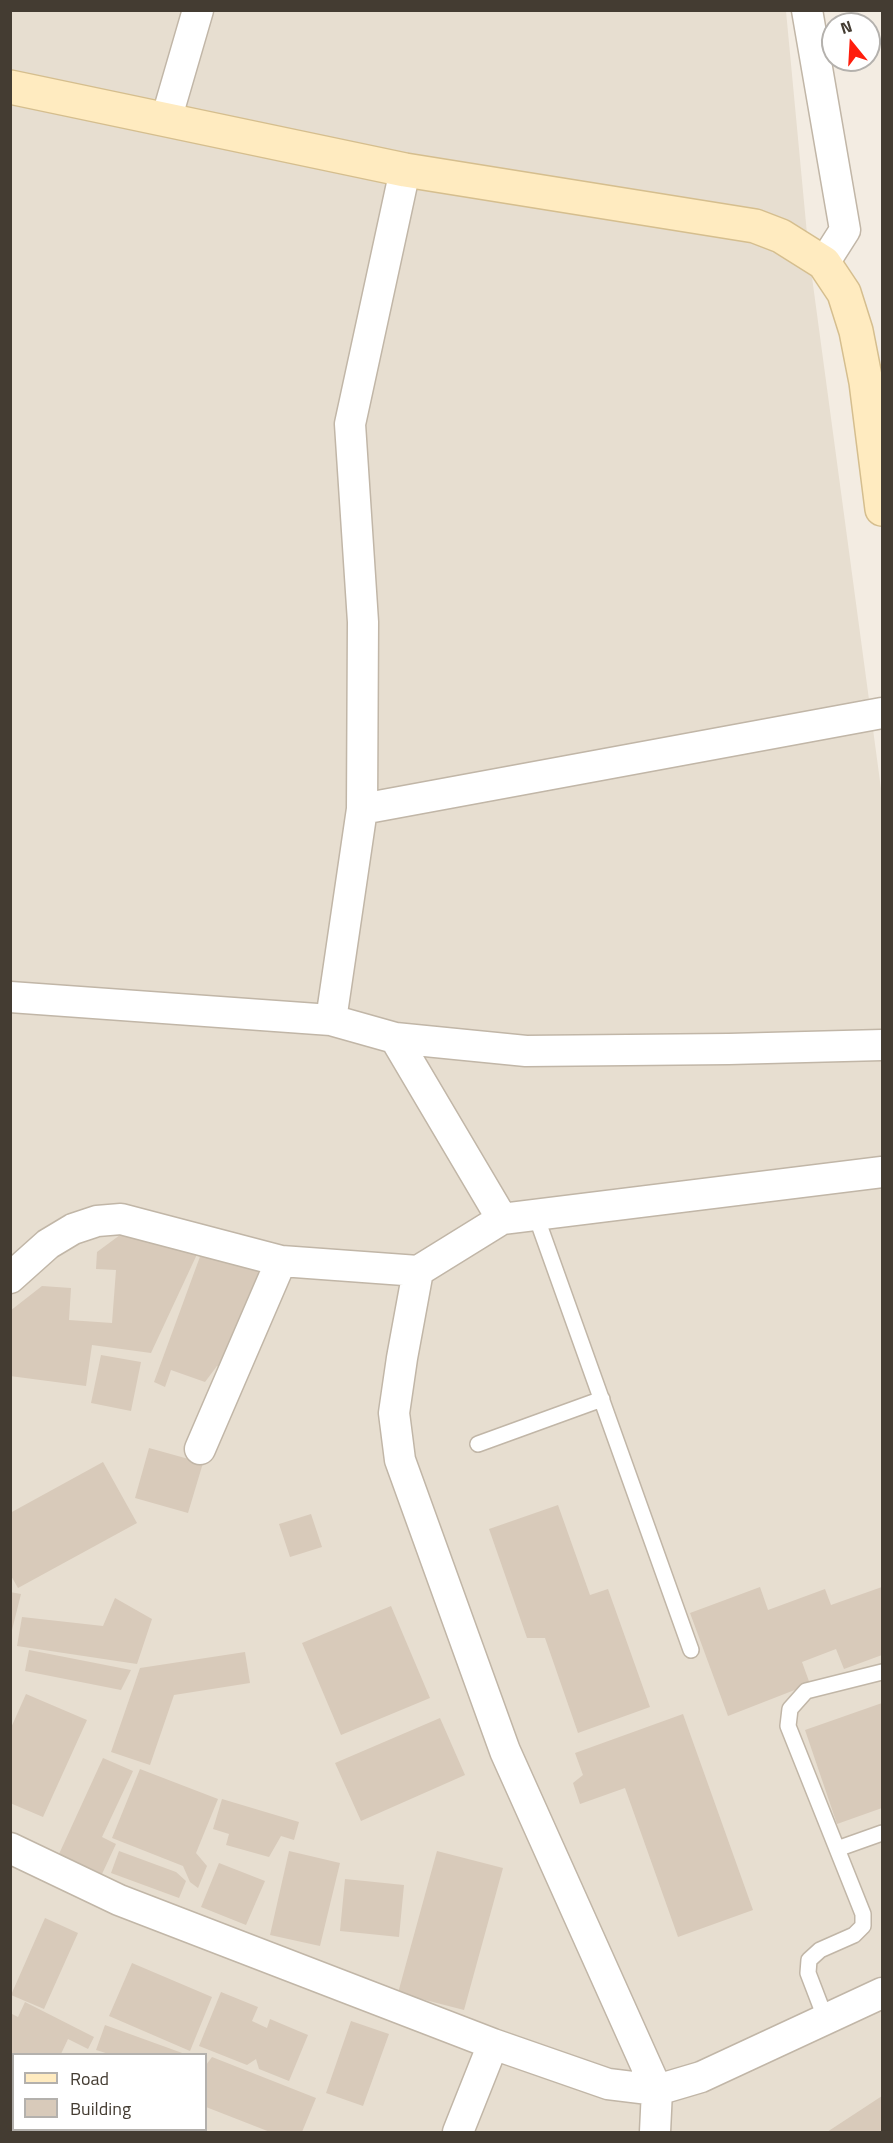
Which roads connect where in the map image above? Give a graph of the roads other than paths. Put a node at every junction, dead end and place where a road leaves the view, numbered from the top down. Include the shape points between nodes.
1 (198, 10) edge
2 (807, 10) edge
3 (10, 87) edge
4 (166, 120) junction
5 (405, 170) junction
6 (824, 263) junction
7 (882, 509) edge
8 (882, 713) edge
9 (362, 809) junction
10 (10, 997) edge
11 (331, 1020) junction
12 (395, 1038) junction
13 (882, 1044) edge
14 (882, 1173) edge
15 (537, 1216) junction
16 (502, 1219) junction
17 (281, 1261) junction
18 (418, 1271) junction
19 (10, 1278) edge
20 (602, 1399) junction
21 (478, 1444) dead end
22 (200, 1449) dead end
23 (690, 1650) dead end
24 (882, 1672) edge
25 (882, 1833) edge
26 (10, 1848) edge
27 (837, 1849) junction
28 (882, 1993) edge
29 (826, 2020) junction
30 (493, 2044) junction
31 (657, 2090) junction
32 (458, 2133) edge
33 (655, 2133) edge

1 - 4 street
2 - 6 street via 845,230
3 - 4 street
4 - 5 street
5 - 6 street via 754,226 781,236
5 - 9 street via 350,424 363,622
6 - 7 street via 844,293 856,331
8 - 9 street
9 - 11 street
10 - 11 street
11 - 12 street
12 - 13 street via 526,1051
12 - 16 street
14 - 15 street
15 - 16 street
15 - 20 lane
16 - 18 street
17 - 18 street
17 - 19 street via 121,1219 73,1229
17 - 22 street
18 - 31 street via 394,1413 400,1460 505,1751
20 - 21 lane
20 - 23 lane
24 - 27 lane via 806,1691 790,1709 788,1726
25 - 27 lane
26 - 30 street via 119,1900
27 - 29 lane via 863,1914 863,1926 809,1960 808,1973
28 - 29 street
29 - 31 street via 700,2077
30 - 31 street via 608,2084
30 - 32 street
31 - 33 street

